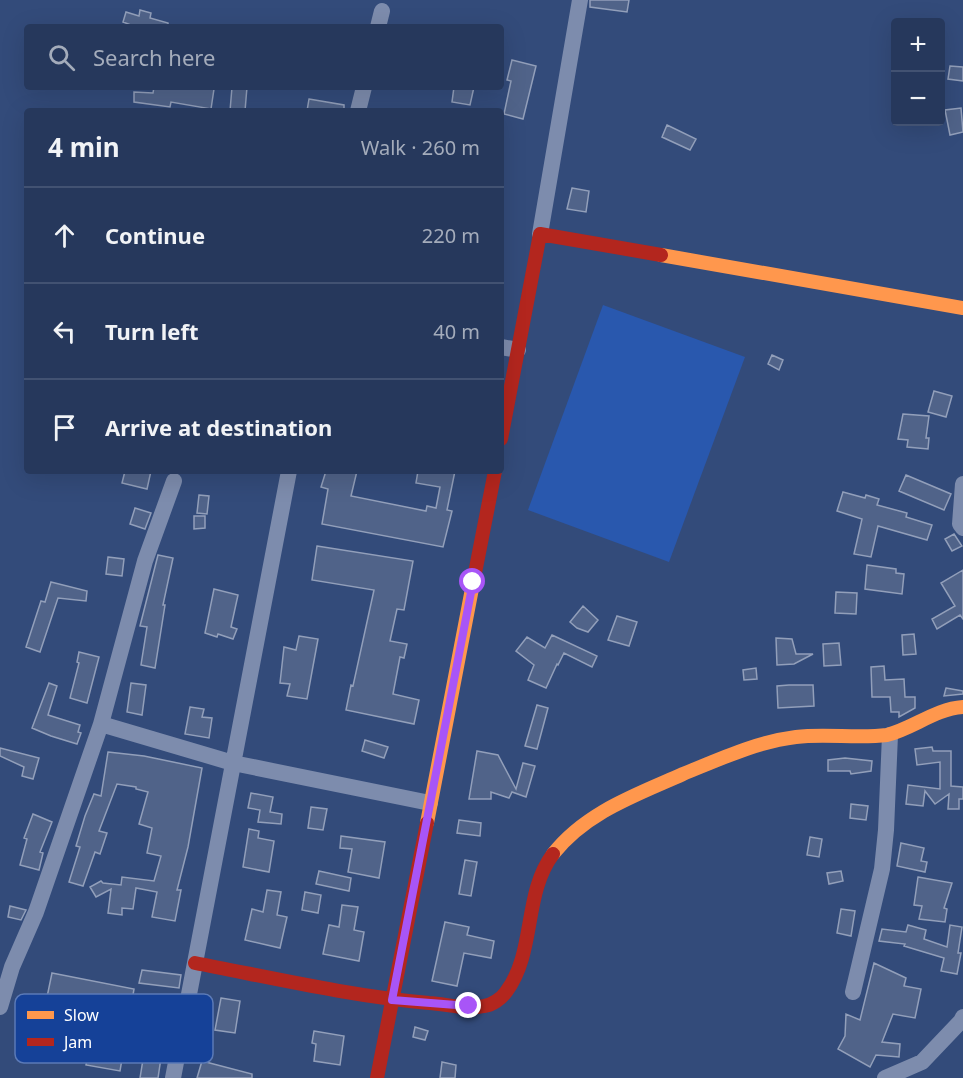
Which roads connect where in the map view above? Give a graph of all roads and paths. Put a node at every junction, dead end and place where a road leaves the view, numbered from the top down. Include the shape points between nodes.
1 (580, 0) edge
2 (363, 90) edge
3 (359, 108) edge
4 (540, 234) junction
5 (963, 308) edge
6 (504, 348) edge
7 (518, 350) junction
8 (504, 423) edge
9 (288, 474) edge
10 (494, 474) edge
11 (174, 481) dead end
12 (963, 484) edge
13 (963, 528) edge
14 (963, 707) edge
15 (101, 724) junction
16 (890, 735) junction
17 (233, 763) junction
18 (430, 803) junction
19 (195, 963) junction
20 (853, 992) dead end
21 (189, 994) edge
22 (392, 1000) junction
23 (0, 1007) edge
24 (963, 1017) edge
25 (176, 1063) edge
26 (173, 1078) edge
27 (377, 1078) edge
28 (885, 1078) edge

1 - 4 street
2 - 3 street
4 - 5 street
4 - 7 street
6 - 7 street
7 - 8 street
9 - 17 street
10 - 18 street
11 - 15 street via 145,561
12 - 13 street
14 - 16 street via 941,711
15 - 17 street
15 - 23 street
16 - 20 street via 882,869
16 - 22 street via 770,741 610,807 585,822 547,862 538,879 519,964 502,996 484,1006
17 - 18 street
17 - 19 street
18 - 22 street
19 - 21 street
19 - 22 street
22 - 27 street
24 - 28 street via 922,1062
25 - 26 street

